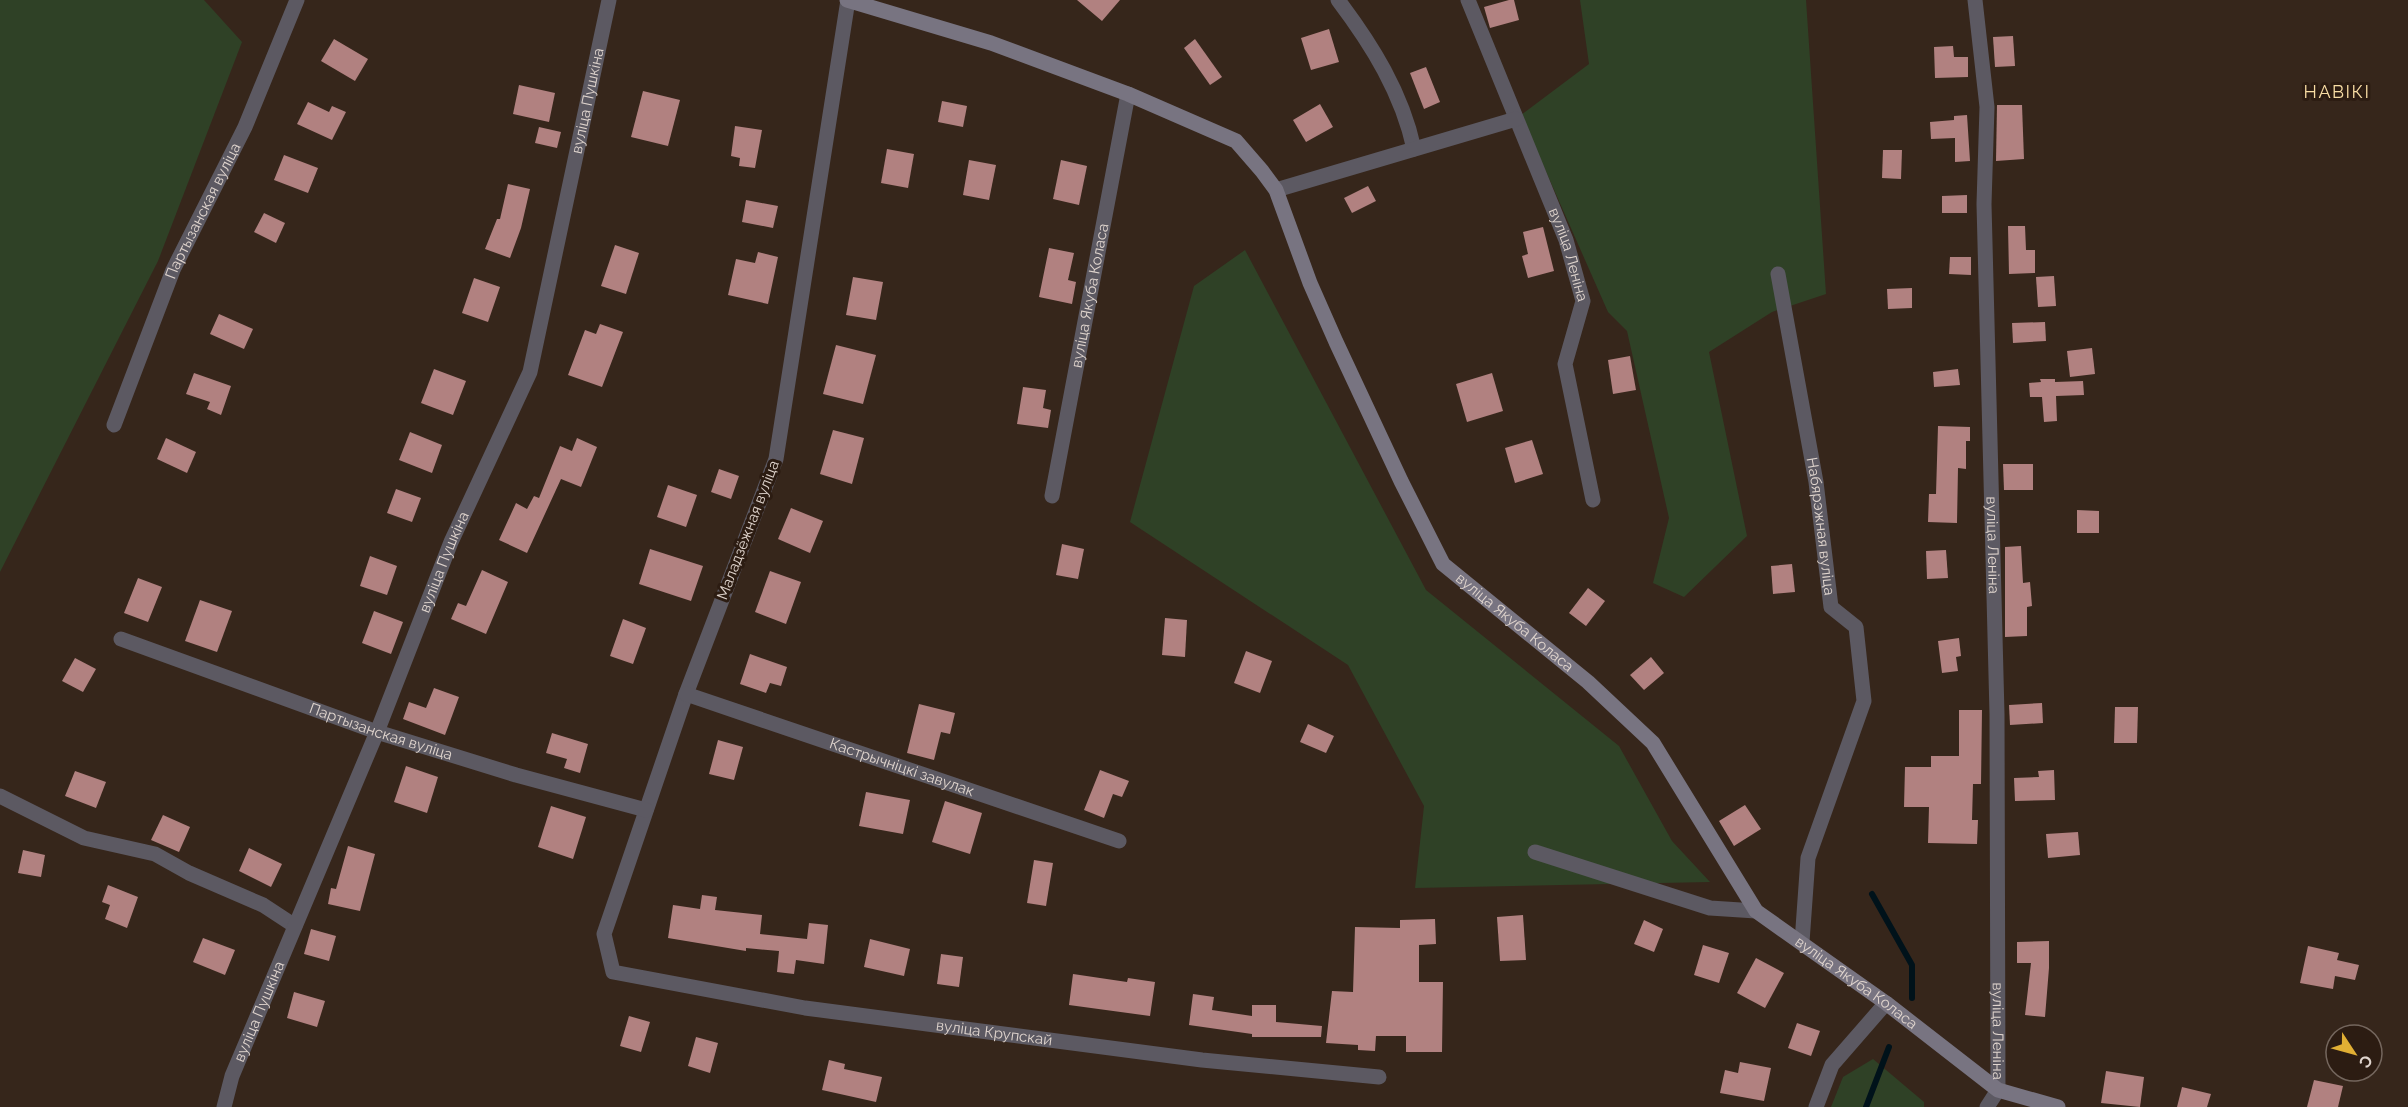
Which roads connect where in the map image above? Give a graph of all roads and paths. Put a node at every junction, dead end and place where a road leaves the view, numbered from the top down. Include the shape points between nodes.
1 (297, 0) edge
2 (609, 0) edge
3 (847, 0) edge
4 (1338, 0) edge
5 (1468, 0) edge
6 (1975, 0) edge
7 (1128, 94) junction
8 (1516, 119) junction
9 (1414, 149) junction
10 (1276, 190) junction
11 (1778, 274) dead end
12 (114, 425) dead end
13 (1052, 496) dead end
14 (1593, 500) dead end
15 (121, 639) dead end
16 (686, 694) junction
17 (377, 732) junction
18 (0, 796) edge
19 (646, 810) junction
20 (1119, 841) dead end
21 (1535, 852) dead end
22 (1756, 910) junction
23 (296, 926) junction
24 (1802, 942) junction
25 (613, 972) joint
26 (1886, 1003) junction
27 (1379, 1077) dead end
28 (1998, 1090) junction
29 (224, 1107) edge
30 (1816, 1107) edge
31 (1987, 1107) edge
32 (2058, 1107) edge

1 - 12 street, Партызанская вуліца via 245,127 173,270
2 - 17 street, вуліца Пушкіна via 530,372 451,542
3 - 7 street, вуліца Якуба Коласа via 991,43
3 - 16 street, Маладзёжная вуліца via 776,459
4 - 9 street via 1371,44 1408,122
5 - 8 street, вуліца Леніна
6 - 28 street, вуліца Леніна via 1987,107 1984,204 1997,703
7 - 10 street, вуліца Якуба Коласа via 1236,141
7 - 13 street, вуліца Якуба Коласа
8 - 9 street
8 - 14 street, вуліца Леніна via 1566,240 1582,301 1564,364
9 - 10 street
10 - 22 street, вуліца Якуба Коласа via 1336,342 1443,564 1588,682 1653,744
11 - 24 street, Набярэжная вуліца via 1816,482 1831,607 1856,627 1864,701 1808,858
15 - 17 street, Партызанская вуліца
16 - 19 street, Маладзёжная вуліца
16 - 20 street, Кастрычніцкі завулак
17 - 19 street, Партызанская вуліца
17 - 23 street, вуліца Пушкіна
18 - 23 street via 84,838 155,854 263,904
19 - 25 street, Маладзёжная вуліца via 604,934
21 - 22 street via 1710,908
22 - 24 street, вуліца Якуба Коласа
23 - 29 street, вуліца Пушкіна via 232,1076
24 - 26 street, вуліца Якуба Коласа
25 - 27 street, вуліца Крупскай via 805,1008 1202,1060
26 - 28 street, вуліца Якуба Коласа
26 - 30 street via 1832,1065
28 - 31 street
28 - 32 street

